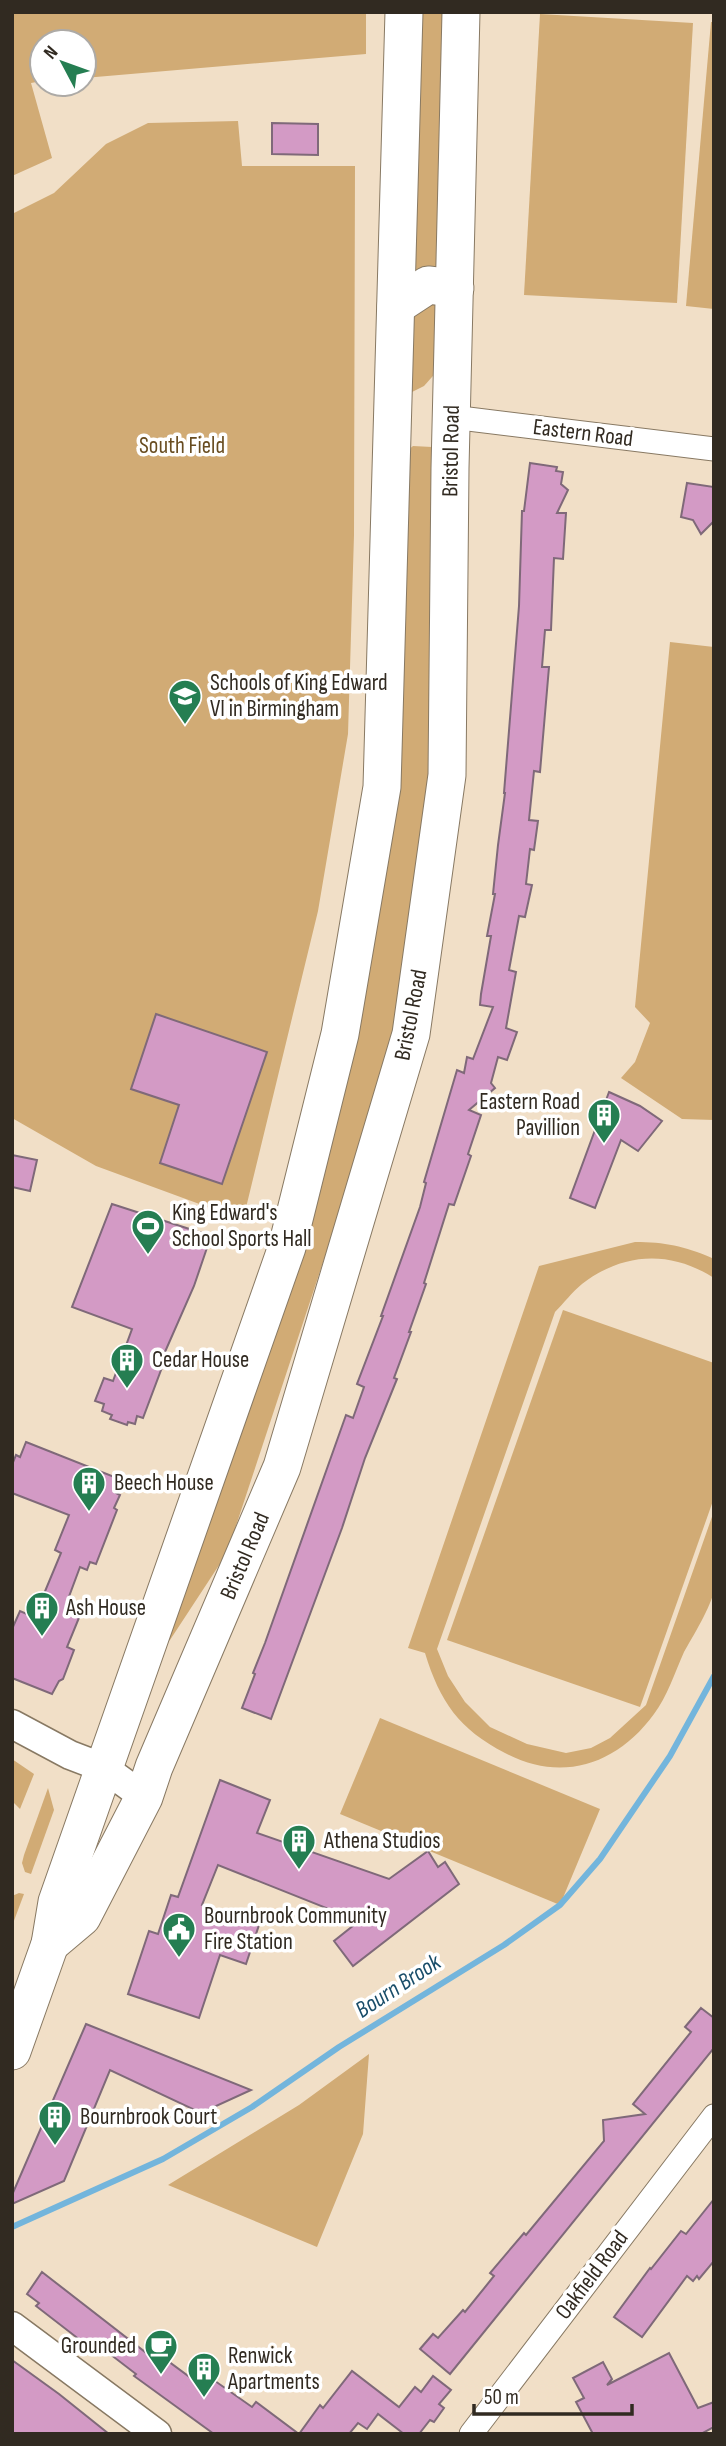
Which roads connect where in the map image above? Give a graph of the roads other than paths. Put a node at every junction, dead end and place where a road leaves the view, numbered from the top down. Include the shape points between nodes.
1 (404, 12) edge
2 (461, 12) edge
3 (455, 288) junction
4 (396, 306) junction
5 (393, 416) junction
6 (452, 417) junction
7 (714, 449) edge
8 (250, 1541) junction
9 (12, 1724) edge
10 (104, 1768) junction
11 (144, 1797) junction
12 (50, 1944) junction
13 (12, 2051) edge
14 (714, 2116) edge
15 (12, 2326) edge
16 (156, 2434) edge
17 (471, 2434) edge

1 - 4 highway
2 - 3 highway, Bristol Road
3 - 4 highway via 428,285
3 - 6 highway, Bristol Road
4 - 5 highway
5 - 6 highway
5 - 10 highway via 382,787 340,1034 287,1247
6 - 7 street, Eastern Road
6 - 8 highway, Bristol Road via 447,775 411,1034 282,1467
8 - 10 highway via 212,1589 183,1648 140,1761 126,1770
8 - 11 highway, Bristol Road
9 - 10 street
10 - 11 street
10 - 12 highway via 57,1902
11 - 12 highway, Bristol Road via 82,1917
12 - 13 highway
14 - 17 street, Oakfield Road
15 - 16 street

